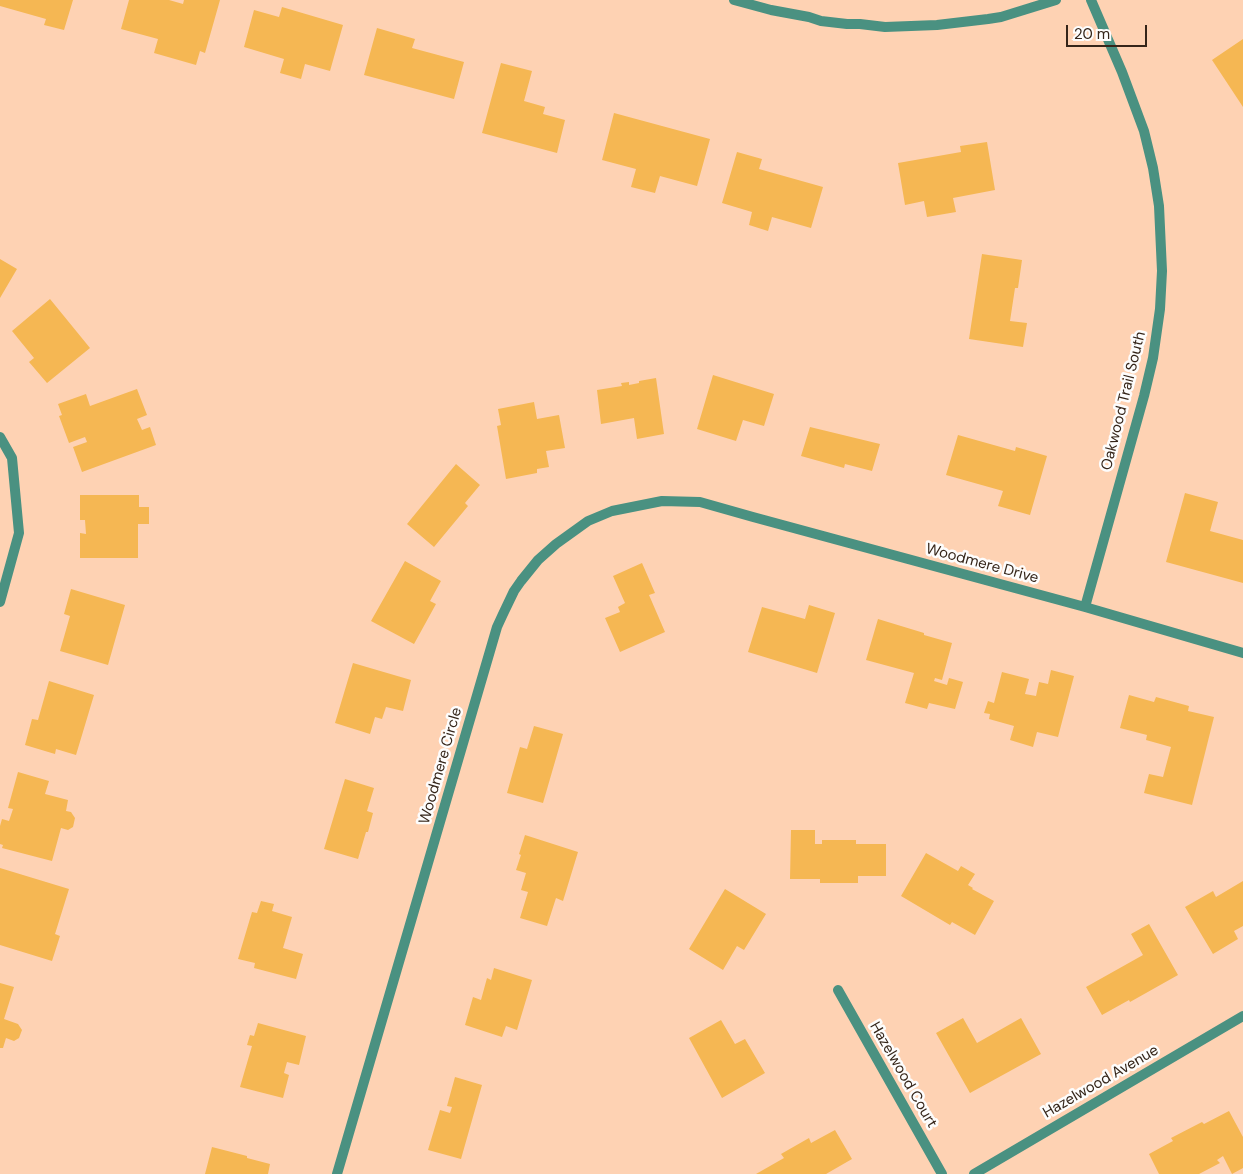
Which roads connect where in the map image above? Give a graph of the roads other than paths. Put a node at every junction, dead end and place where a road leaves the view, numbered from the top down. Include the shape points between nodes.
1 (734, 0) edge
2 (1056, 0) edge
3 (1091, 0) edge
4 (0, 437) edge
5 (712, 505) joint
6 (0, 602) edge
7 (1085, 607) junction
8 (1243, 653) edge
9 (838, 990) dead end
10 (1243, 1016) edge
11 (337, 1174) edge
12 (942, 1174) edge
13 (974, 1174) edge

1 - 2 street via 821,21 898,27 1001,17
3 - 7 street, Oakwood Trail South via 1144,131 1159,206 1162,271 1153,358
4 - 6 street via 12,458 19,533
5 - 7 street, Woodmere Drive
5 - 11 street, Woodmere Circle via 662,500 604,514 546,552 514,591 494,638
7 - 8 street, Woodmere Drive
9 - 12 street, Hazelwood Court
10 - 13 street, Hazelwood Avenue

